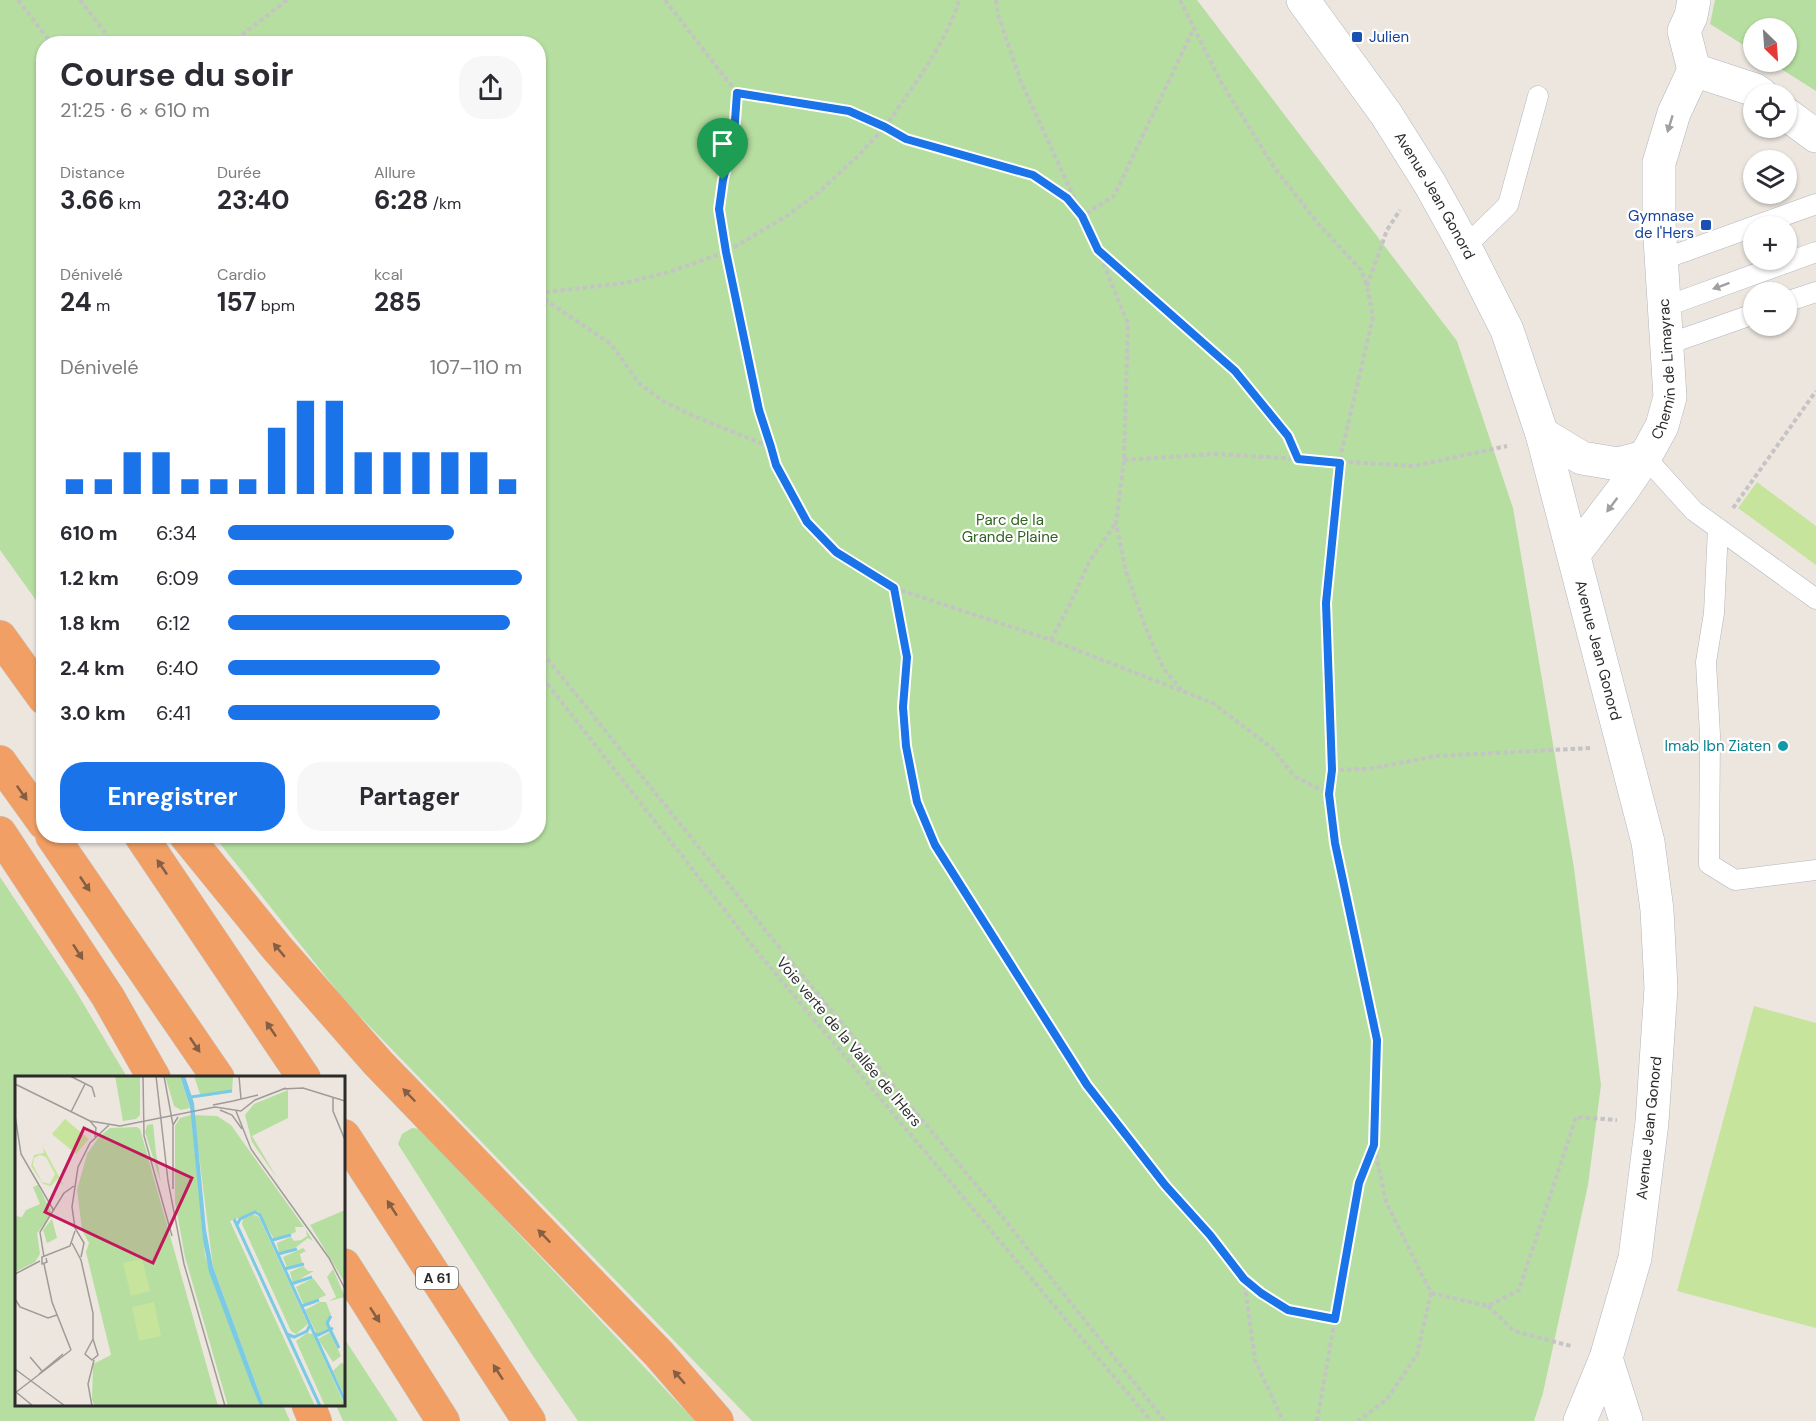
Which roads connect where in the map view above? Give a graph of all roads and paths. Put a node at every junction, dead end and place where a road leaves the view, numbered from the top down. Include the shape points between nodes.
1 (18, 0) edge
2 (80, 0) edge
3 (287, 0) edge
4 (665, 0) edge
5 (959, 0) edge
6 (996, 0) edge
7 (1180, 0) edge
8 (1303, 0) edge
9 (1694, 0) edge
10 (1194, 28) junction
11 (46, 36) edge
12 (108, 36) edge
13 (240, 36) edge
14 (1694, 70) junction
15 (1743, 86) edge
16 (737, 93) junction
17 (1539, 96) dead end
18 (1797, 122) edge
19 (885, 127) junction
20 (1816, 136) edge
21 (1816, 204) edge
22 (1400, 210) dead end
23 (1082, 216) junction
24 (1465, 247) junction
25 (1098, 250) junction
26 (726, 252) junction
27 (1816, 252) edge
28 (1661, 260) junction
29 (1367, 286) junction
30 (1816, 292) edge
31 (546, 293) edge
32 (1797, 298) edge
33 (546, 299) edge
34 (1664, 307) junction
35 (1743, 318) edge
36 (1668, 344) junction
37 (1816, 391) edge
38 (1542, 434) junction
39 (1507, 446) dead end
40 (771, 447) junction
41 (1645, 457) junction
42 (1298, 459) junction
43 (1124, 460) junction
44 (1340, 463) junction
45 (1116, 523) junction
46 (1718, 528) junction
47 (1574, 554) junction
48 (894, 588) junction
49 (1816, 599) edge
50 (0, 610) edge
51 (0, 637) edge
52 (1051, 640) junction
53 (36, 651) edge
54 (546, 657) edge
55 (546, 682) edge
56 (36, 687) edge
57 (1184, 692) junction
58 (1592, 748) dead end
59 (0, 762) edge
60 (1332, 770) junction
61 (1329, 794) junction
62 (36, 812) edge
63 (0, 833) edge
64 (57, 843) edge
65 (146, 843) edge
66 (192, 843) edge
67 (1816, 870) edge
68 (153, 1076) edge
69 (217, 1076) edge
70 (303, 1076) edge
71 (1617, 1120) dead end
72 (345, 1138) edge
73 (1374, 1145) junction
74 (345, 1267) edge
75 (1244, 1279) junction
76 (1431, 1293) junction
77 (1488, 1306) junction
78 (1335, 1319) junction
79 (1571, 1346) dead end
80 (1606, 1358) junction
81 (309, 1406) edge
82 (315, 1421) edge
83 (443, 1421) edge
84 (529, 1421) edge
85 (717, 1421) edge
86 (1151, 1421) edge
87 (1165, 1421) edge
88 (1283, 1421) edge
89 (1317, 1421) edge
90 (1358, 1421) edge
91 (1580, 1421) edge
92 (1602, 1421) edge
93 (1626, 1421) edge

1 - 11 path
2 - 12 path
3 - 13 path
4 - 16 path
5 - 19 path via 955,15 923,72
6 - 23 path via 1021,82
7 - 10 path
8 - 24 street, Avenue Jean Gonord via 1386,114
9 - 14 street via 1684,31
10 - 23 path via 1114,196
10 - 29 path via 1221,82 1274,166 1320,226 1361,270
14 - 15 street
14 -> 28 street, Chemin de Limayrac via 1674,113 1659,163
16 - 19 path via 849,111
16 - 26 path via 734,135 719,209
17 - 24 lane via 1508,205
18 - 20 street
19 - 23 path via 906,139 1033,175 1067,198
19 - 26 path via 818,193
21 - 28 lane
22 - 29 path via 1387,230
23 - 25 path
24 - 38 street, Avenue Jean Gonord via 1507,330
25 - 42 path via 1235,371 1288,436
25 - 43 path via 1128,324
26 - 31 path via 625,283
26 - 40 path via 759,410
27 -> 34 lane
28 - 34 street, Chemin de Limayrac
29 - 44 path via 1373,317
30 - 32 lane
33 - 40 path via 611,344 639,382 661,400
34 - 36 street, Chemin de Limayrac
35 - 36 lane
36 - 41 street, Chemin de Limayrac via 1670,397 1662,426
37 - 46 path
38 - 41 street, Chemin de Limayrac via 1582,458 1618,464
38 - 47 street, Avenue Jean Gonord
39 - 44 path via 1414,466
40 - 48 path via 776,465 807,522 836,552
41 - 46 lane via 1694,511
41 -> 47 street, Chemin de Limayrac
42 - 43 path via 1215,454
42 - 44 path
43 - 45 path
44 - 60 path via 1326,603
45 - 52 path via 1089,562
45 - 57 path via 1126,572 1147,631 1163,668
46 - 49 lane
46 - 67 lane via 1714,613 1706,662 1709,864 1735,880
47 - 80 street, Avenue Jean Gonord via 1648,842 1661,988 1652,1122 1635,1258
48 - 52 path
48 - 75 path via 907,657 903,707 906,746 917,802 935,845 1087,1085
50 - 53 highway
51 - 56 highway
52 - 57 path
54 - 87 path
55 - 86 path, Voie verte de la Vallée de l'Hers via 755,949
57 - 61 path via 1213,703 1273,749 1294,776
58 - 60 path via 1437,756 1367,769
59 -> 62 highway
60 - 61 path
61 - 73 path via 1335,843 1377,1040
63 -> 68 highway via 108,997
64 -> 69 highway
70 -> 65 highway
85 -> 66 highway via 659,1354 378,1063
71 - 77 path via 1576,1117 1520,1290
84 -> 72 highway, A 61
73 - 76 path via 1386,1202
73 - 78 path via 1359,1183
74 -> 83 highway
75 - 78 path via 1288,1310
75 - 88 path via 1255,1360
76 - 77 path
76 - 90 path via 1417,1355 1387,1399
77 - 79 path via 1514,1330
78 - 89 path
80 - 91 street, Avenue Jean Gonord
80 - 92 street, Avenue Jean Gonord
80 - 93 street
81 - 82 highway

